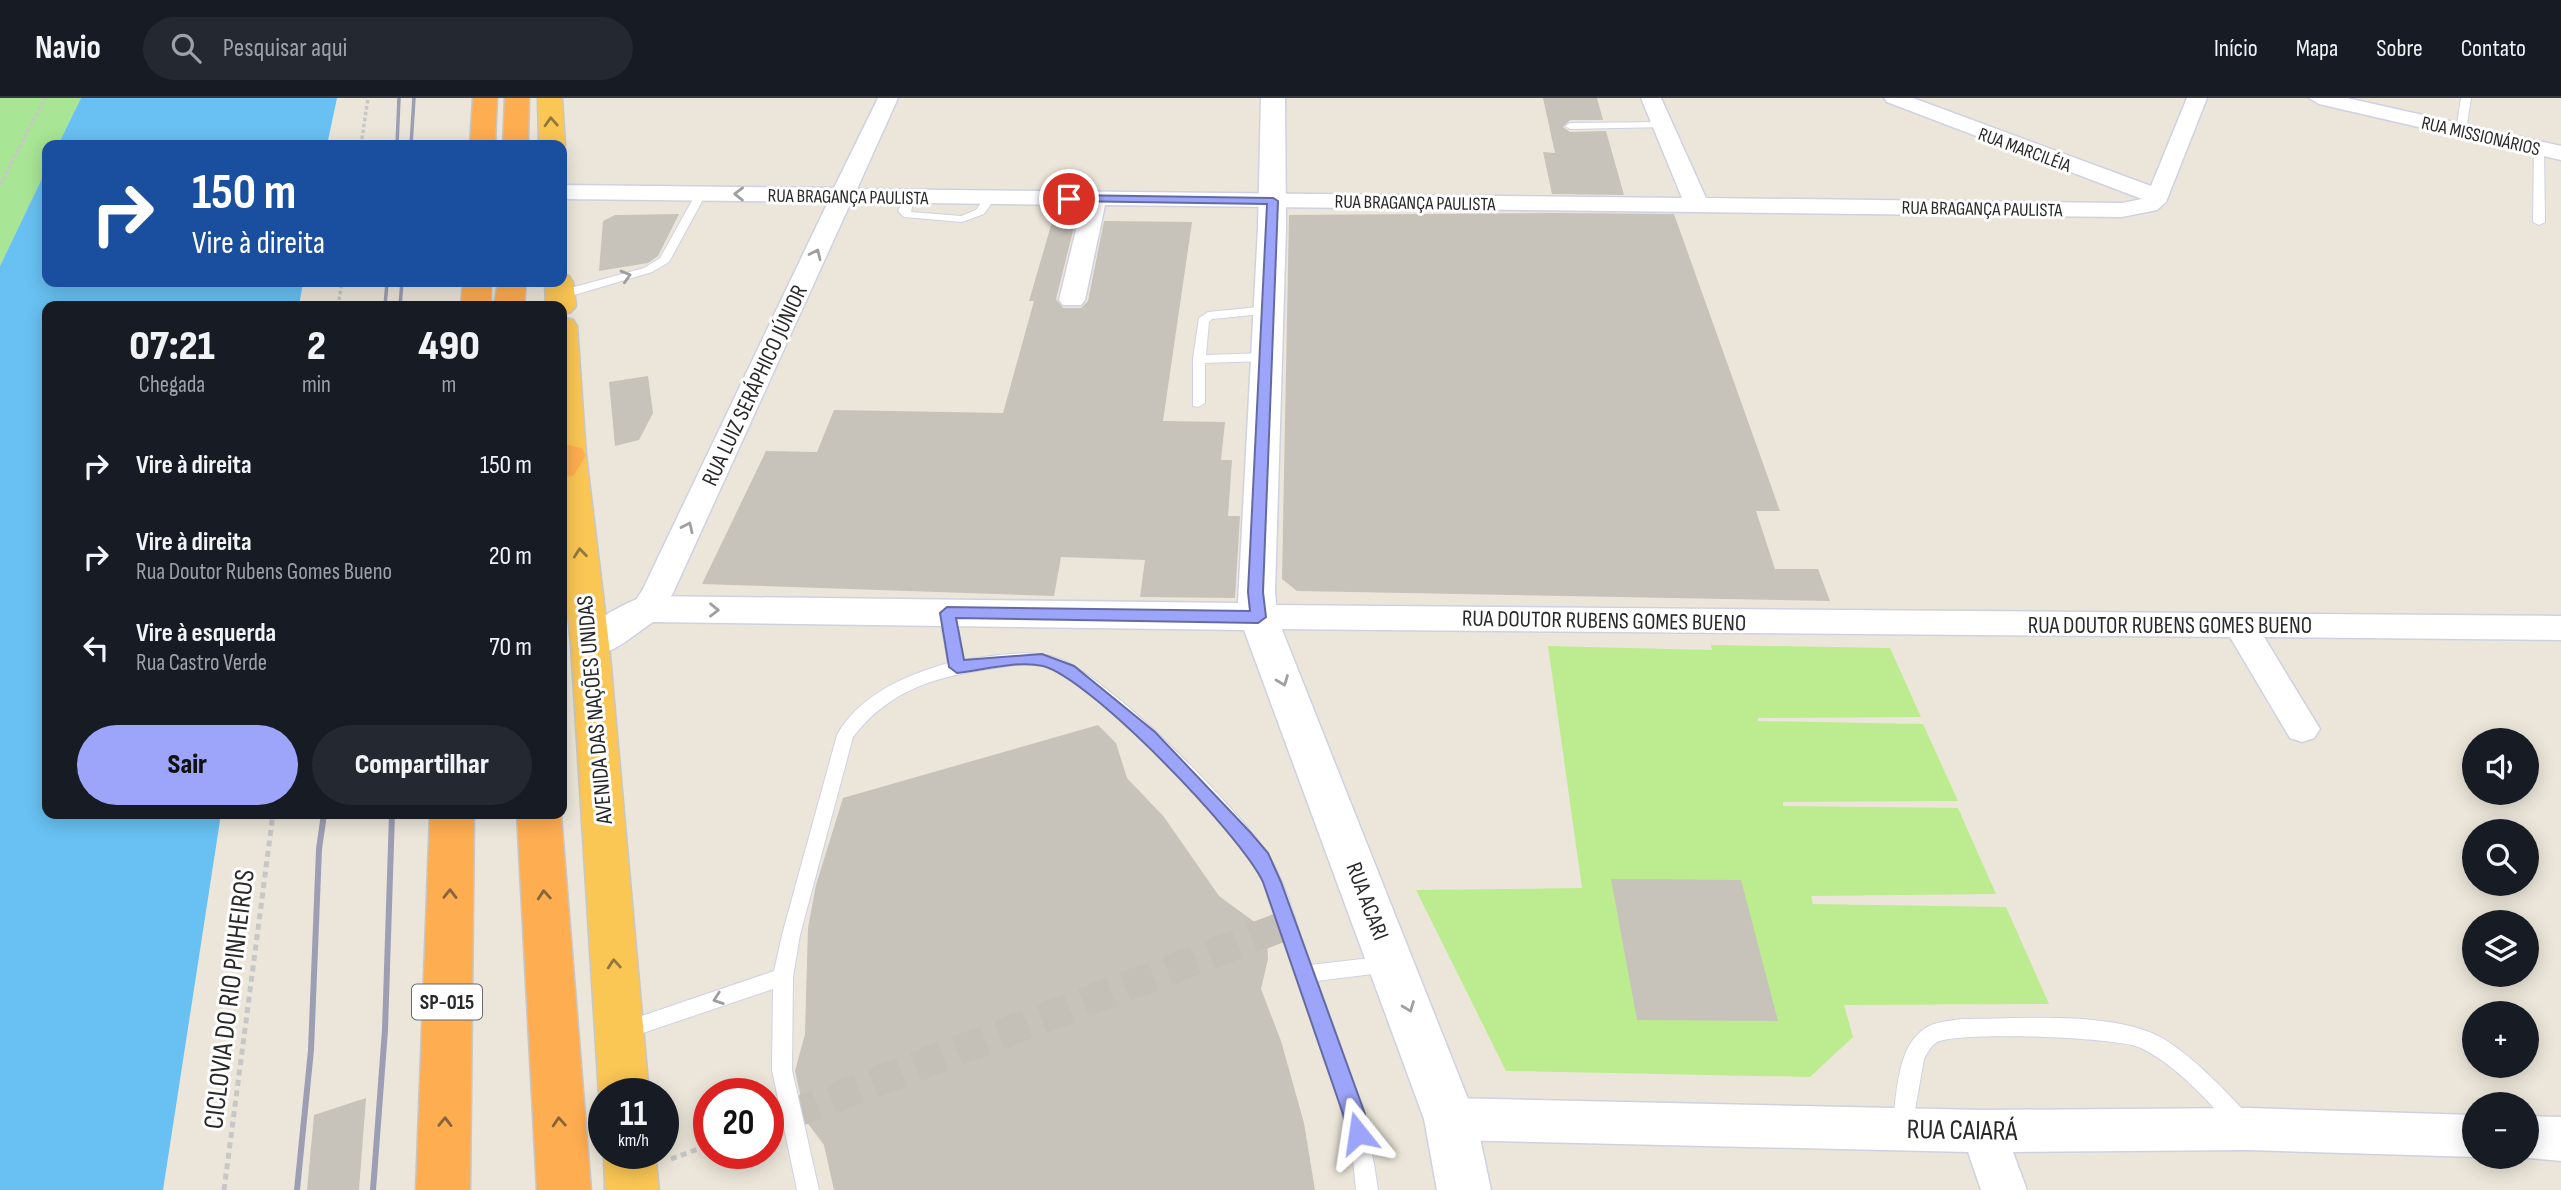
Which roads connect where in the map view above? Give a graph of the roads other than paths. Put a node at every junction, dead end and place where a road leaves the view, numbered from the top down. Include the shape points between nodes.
1 (485, 98) edge
2 (517, 98) edge
3 (550, 98) edge
4 (888, 98) edge
5 (1273, 98) edge
6 (1651, 98) edge
7 (1894, 98) edge
8 (2197, 98) edge
9 (2319, 98) edge
10 (2466, 98) edge
11 (1663, 125) junction
12 (1570, 126) dead end
13 (2461, 131) junction
14 (483, 140) edge
15 (516, 140) edge
16 (552, 140) edge
17 (2539, 148) junction
18 (2561, 153) edge
19 (567, 192) edge
20 (701, 194) junction
21 (843, 196) junction
22 (2158, 197) junction
23 (1096, 199) junction
24 (1273, 201) junction
25 (1697, 205) junction
26 (2539, 222) dead end
27 (560, 294) edge
28 (1073, 300) dead end
29 (1269, 310) junction
30 (1265, 357) junction
31 (1199, 359) junction
32 (1198, 403) dead end
33 (567, 469) edge
34 (646, 609) junction
35 (947, 613) junction
36 (1258, 617) junction
37 (2240, 626) junction
38 (2561, 628) edge
39 (590, 645) junction
40 (957, 667) junction
41 (2302, 729) dead end
42 (452, 819) edge
43 (539, 819) edge
44 (1392, 964) junction
45 (1304, 974) junction
46 (783, 977) junction
47 (620, 1032) junction
48 (623, 1078) edge
49 (1450, 1119) junction
50 (1902, 1128) junction
51 (2248, 1129) junction
52 (1983, 1131) junction
53 (2462, 1136) edge
54 (2539, 1138) edge
55 (2561, 1139) edge
56 (630, 1169) edge
57 (805, 1189) edge
58 (443, 1190) edge
59 (564, 1190) edge
60 (632, 1190) edge
61 (1367, 1190) edge
62 (1464, 1190) edge
63 (2004, 1190) edge

1 - 14 highway
2 - 15 highway
16 -> 3 highway
4 - 21 street, RUA LUIZ SERÁPHICO JÚNIOR
5 - 24 street, RUA ACARI
6 - 11 street
7 - 22 street, RUA MARCILÉIA
8 - 22 street
9 - 13 street, RUA MISSIONÁRIOS
10 - 13 lane
11 - 12 lane
11 - 25 street
13 - 17 street, RUA MISSIONÁRIOS
17 - 18 street, RUA MISSIONÁRIOS
17 - 26 lane
19 - 20 street, RUA BRAGANÇA PAULISTA
21 -> 20 street, RUA BRAGANÇA PAULISTA
27 -> 20 lane via 648,270 665,260
21 - 23 street, RUA BRAGANÇA PAULISTA
34 -> 21 street, RUA LUIZ SERÁPHICO JÚNIOR
22 - 25 street, RUA BRAGANÇA PAULISTA via 2149,205 2122,210
23 - 24 street, RUA BRAGANÇA PAULISTA
23 - 28 street
24 - 25 street, RUA BRAGANÇA PAULISTA
24 - 29 street, RUA ACARI
29 - 30 street, RUA ACARI
29 - 31 lane via 1208,316 1203,321
30 - 31 lane
30 - 36 street, RUA ACARI
31 - 32 lane
39 -> 33 highway, AVENIDA DAS NAÇÕES UNIDAS
34 -> 35 street, RUA DOUTOR RUBENS GOMES BUENO
34 - 39 street, RUA LUIZ SERÁPHICO JÚNIOR
35 - 36 street, RUA DOUTOR RUBENS GOMES BUENO
35 - 40 lane
36 - 37 street, RUA DOUTOR RUBENS GOMES BUENO
36 -> 44 street, RUA ACARI
37 - 38 street, RUA DOUTOR RUBENS GOMES BUENO
37 - 41 street
47 -> 39 highway, AVENIDA DAS NAÇÕES UNIDAS
40 - 45 lane via 1026,659 1056,664 1077,676 1149,737 1261,859
40 - 46 lane via 886,694 857,717 845,734
58 -> 42 highway, SP-015
59 -> 43 highway
44 - 45 lane
44 -> 49 street, RUA ACARI
45 - 61 lane via 1354,1114
46 -> 47 lane
46 - 57 lane via 782,1070
47 - 48 highway, AVENIDA DAS NAÇÕES UNIDAS
49 - 50 street, RUA CAIARÁ
49 - 62 street, RUA ACARI
50 - 51 lane via 1914,1058 1921,1044 1932,1034 1972,1028 2093,1029 2139,1037 2193,1073
50 - 52 street, RUA CAIARÁ
51 - 52 street, RUA CAIARÁ
51 - 53 street, RUA CAIARÁ
52 - 63 street
54 - 55 street
56 - 60 highway

